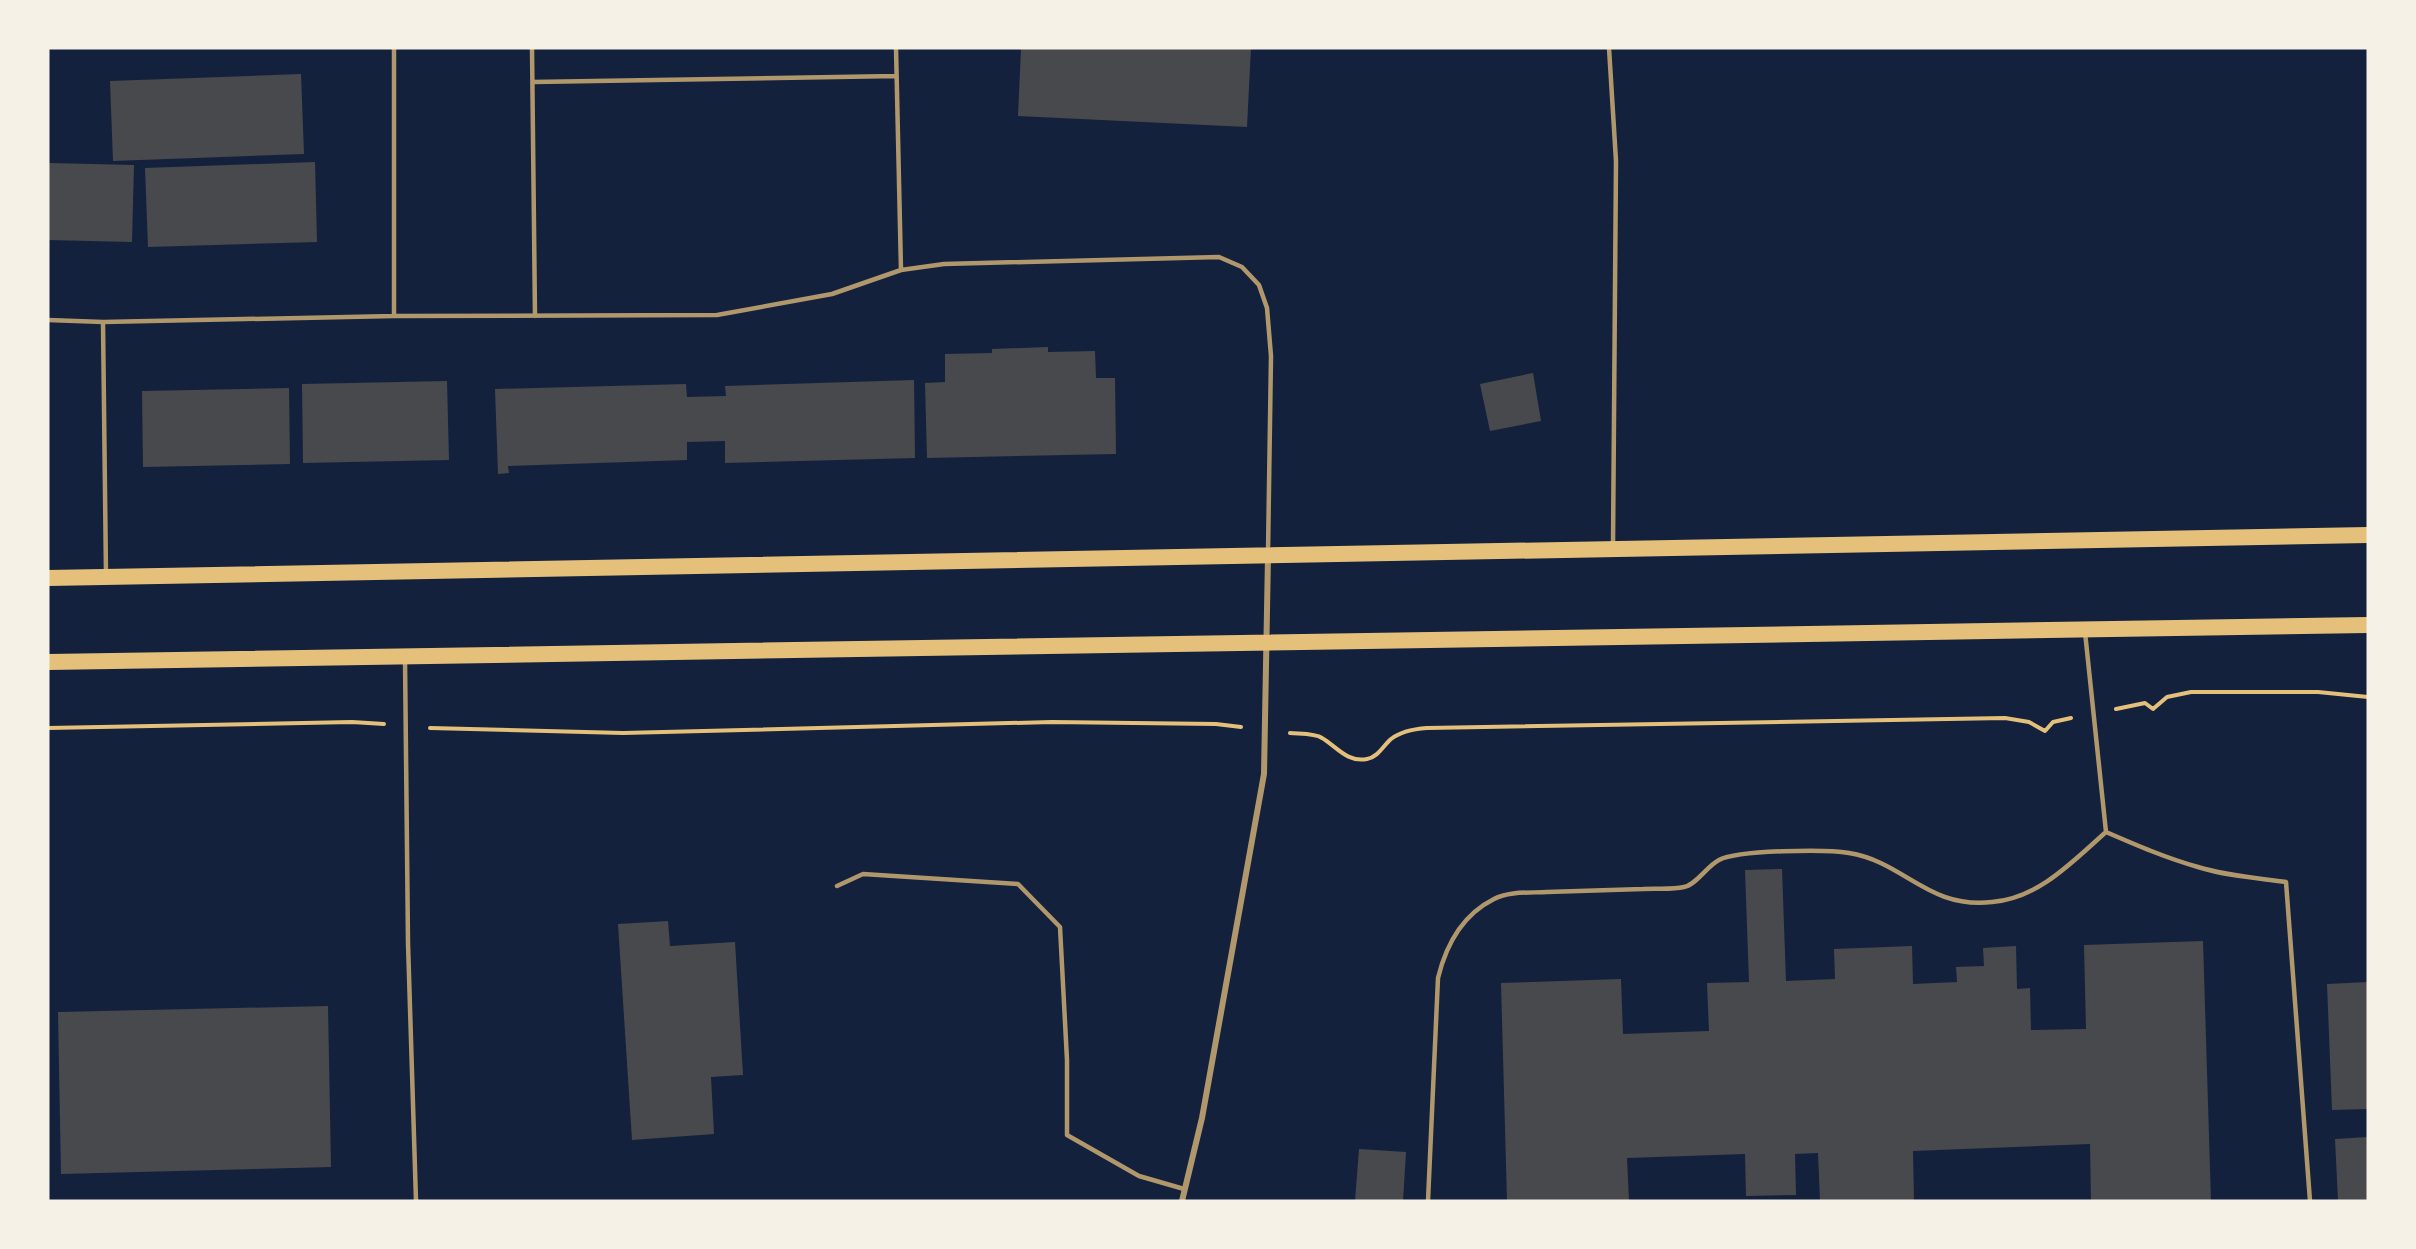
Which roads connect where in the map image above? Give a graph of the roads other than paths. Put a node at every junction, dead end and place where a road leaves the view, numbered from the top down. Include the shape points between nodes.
1 (394, 48) edge
2 (532, 48) edge
3 (896, 48) edge
4 (1609, 48) edge
5 (896, 76) junction
6 (533, 82) junction
7 (901, 270) junction
8 (394, 316) junction
9 (536, 316) junction
10 (48, 320) edge
11 (103, 322) junction
12 (2368, 535) edge
13 (1613, 549) junction
14 (1268, 556) junction
15 (106, 577) junction
16 (48, 578) edge
17 (2368, 625) edge
18 (2084, 629) junction
19 (1266, 642) junction
20 (405, 656) junction
21 (48, 662) edge
22 (2106, 832) junction
23 (837, 886) dead end
24 (1184, 1189) junction
25 (416, 1201) edge
26 (1182, 1201) edge
27 (1428, 1201) edge
28 (2310, 1201) edge

1 - 8 lane
2 - 6 lane
3 - 5 lane
4 - 13 lane via 1616,161
5 - 6 lane
5 - 7 lane
6 - 9 lane
7 - 9 lane via 832,294 717,315
7 - 14 lane via 944,264 1219,257 1242,267 1259,285 1267,308 1271,356
8 - 9 lane
8 - 11 lane
10 - 11 lane
11 - 15 lane
12 - 13 highway
13 - 14 highway
14 - 15 highway
14 - 19 street
15 - 16 highway
17 - 18 highway
18 - 19 highway
18 - 22 lane
19 - 20 highway
19 - 24 street via 1264,774 1202,1118
20 - 21 highway
20 - 25 lane
22 - 27 lane via 2047,883 2010,900 1990,903 1946,899 1878,862 1849,852 1828,851 1731,855 1714,862 1686,887 1526,893 1494,899 1454,934 1438,978
22 - 28 lane via 2200,868 2286,882
23 - 24 lane via 863,874 1018,884 1060,927 1067,1135 1139,1176
24 - 26 street

